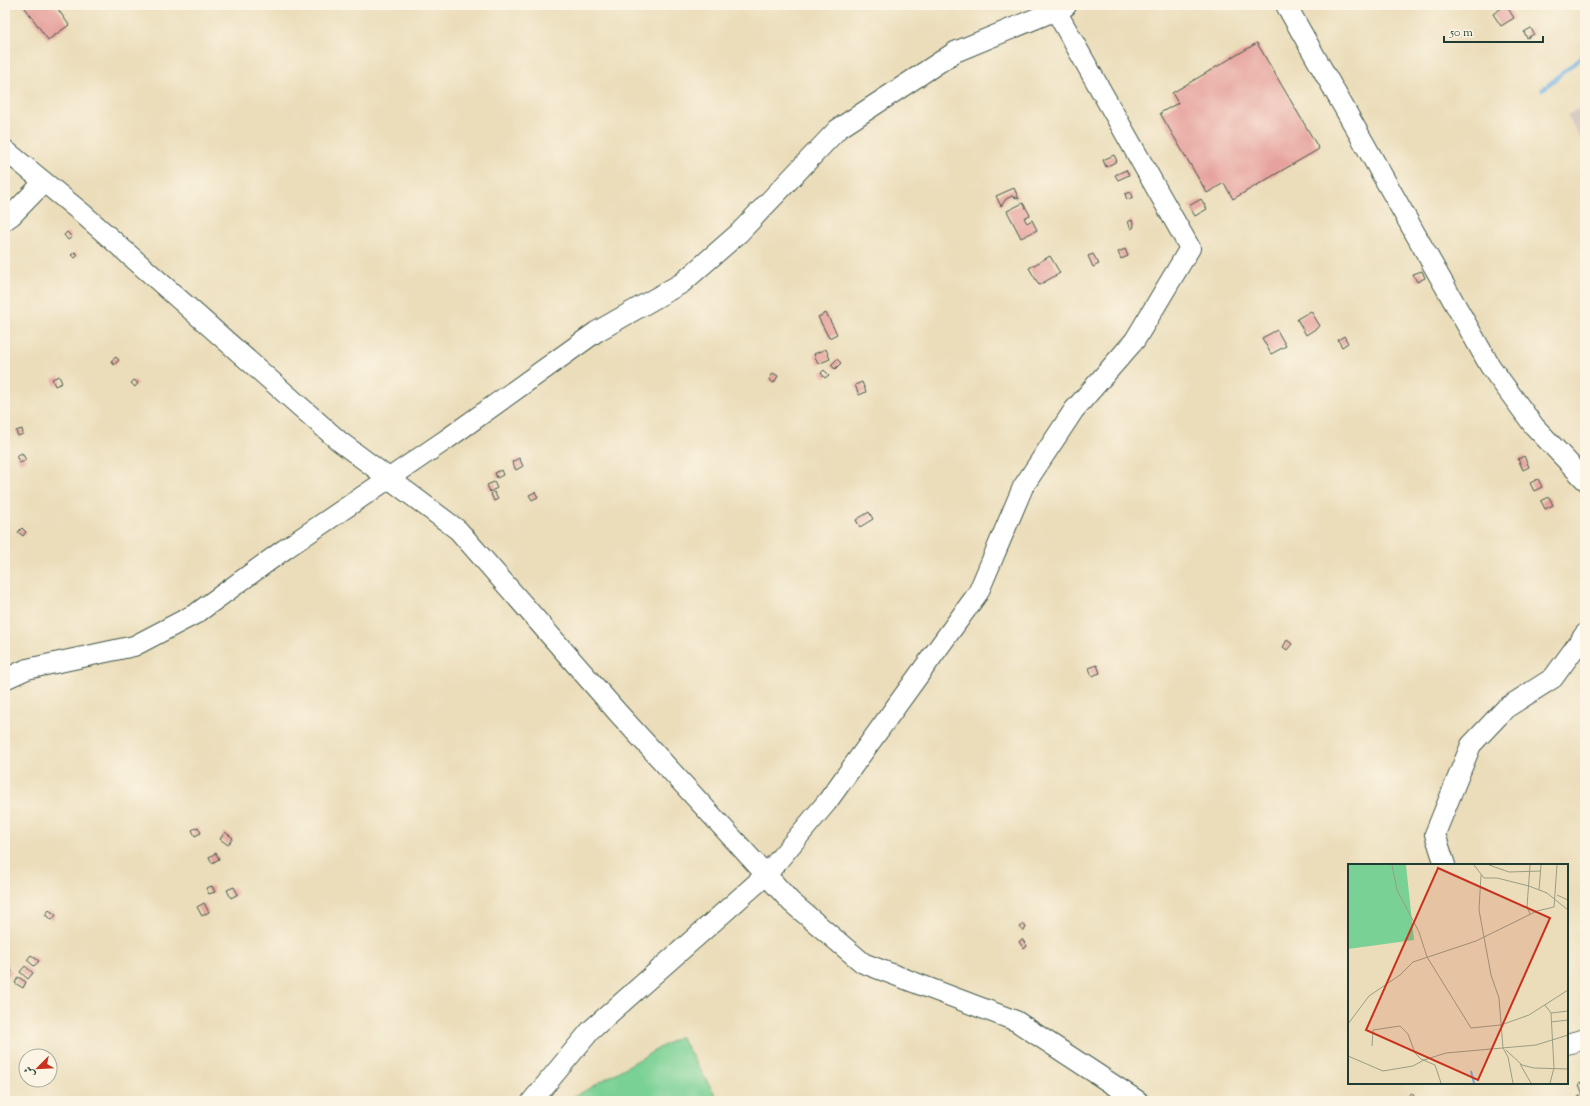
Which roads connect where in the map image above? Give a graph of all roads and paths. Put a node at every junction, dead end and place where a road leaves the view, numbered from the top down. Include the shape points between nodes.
1 (1286, 5) edge
2 (1058, 7) edge
3 (5, 150) edge
4 (44, 182) junction
5 (5, 220) edge
6 (390, 478) junction
7 (1585, 480) edge
8 (1585, 634) edge
9 (5, 679) edge
10 (1445, 864) edge
11 (766, 875) junction
12 (1585, 1039) edge
13 (1568, 1044) edge
14 (532, 1101) edge
15 (1138, 1101) edge

1 - 7 street via 1490,366 1534,426
2 - 6 street via 955,52 838,130 739,233 682,283 596,332
2 - 11 street via 1190,248 1135,340 1074,410 1024,487 978,593 827,802
3 - 4 street
4 - 5 street
4 - 6 street via 339,441
6 - 9 street via 285,549 197,613 134,646 27,669
6 - 11 street via 458,530 619,714
8 - 10 street via 1553,678 1506,708 1471,745 1435,834
11 - 14 street via 591,1030
11 - 15 street via 792,902 863,963 1016,1021
12 - 13 street

